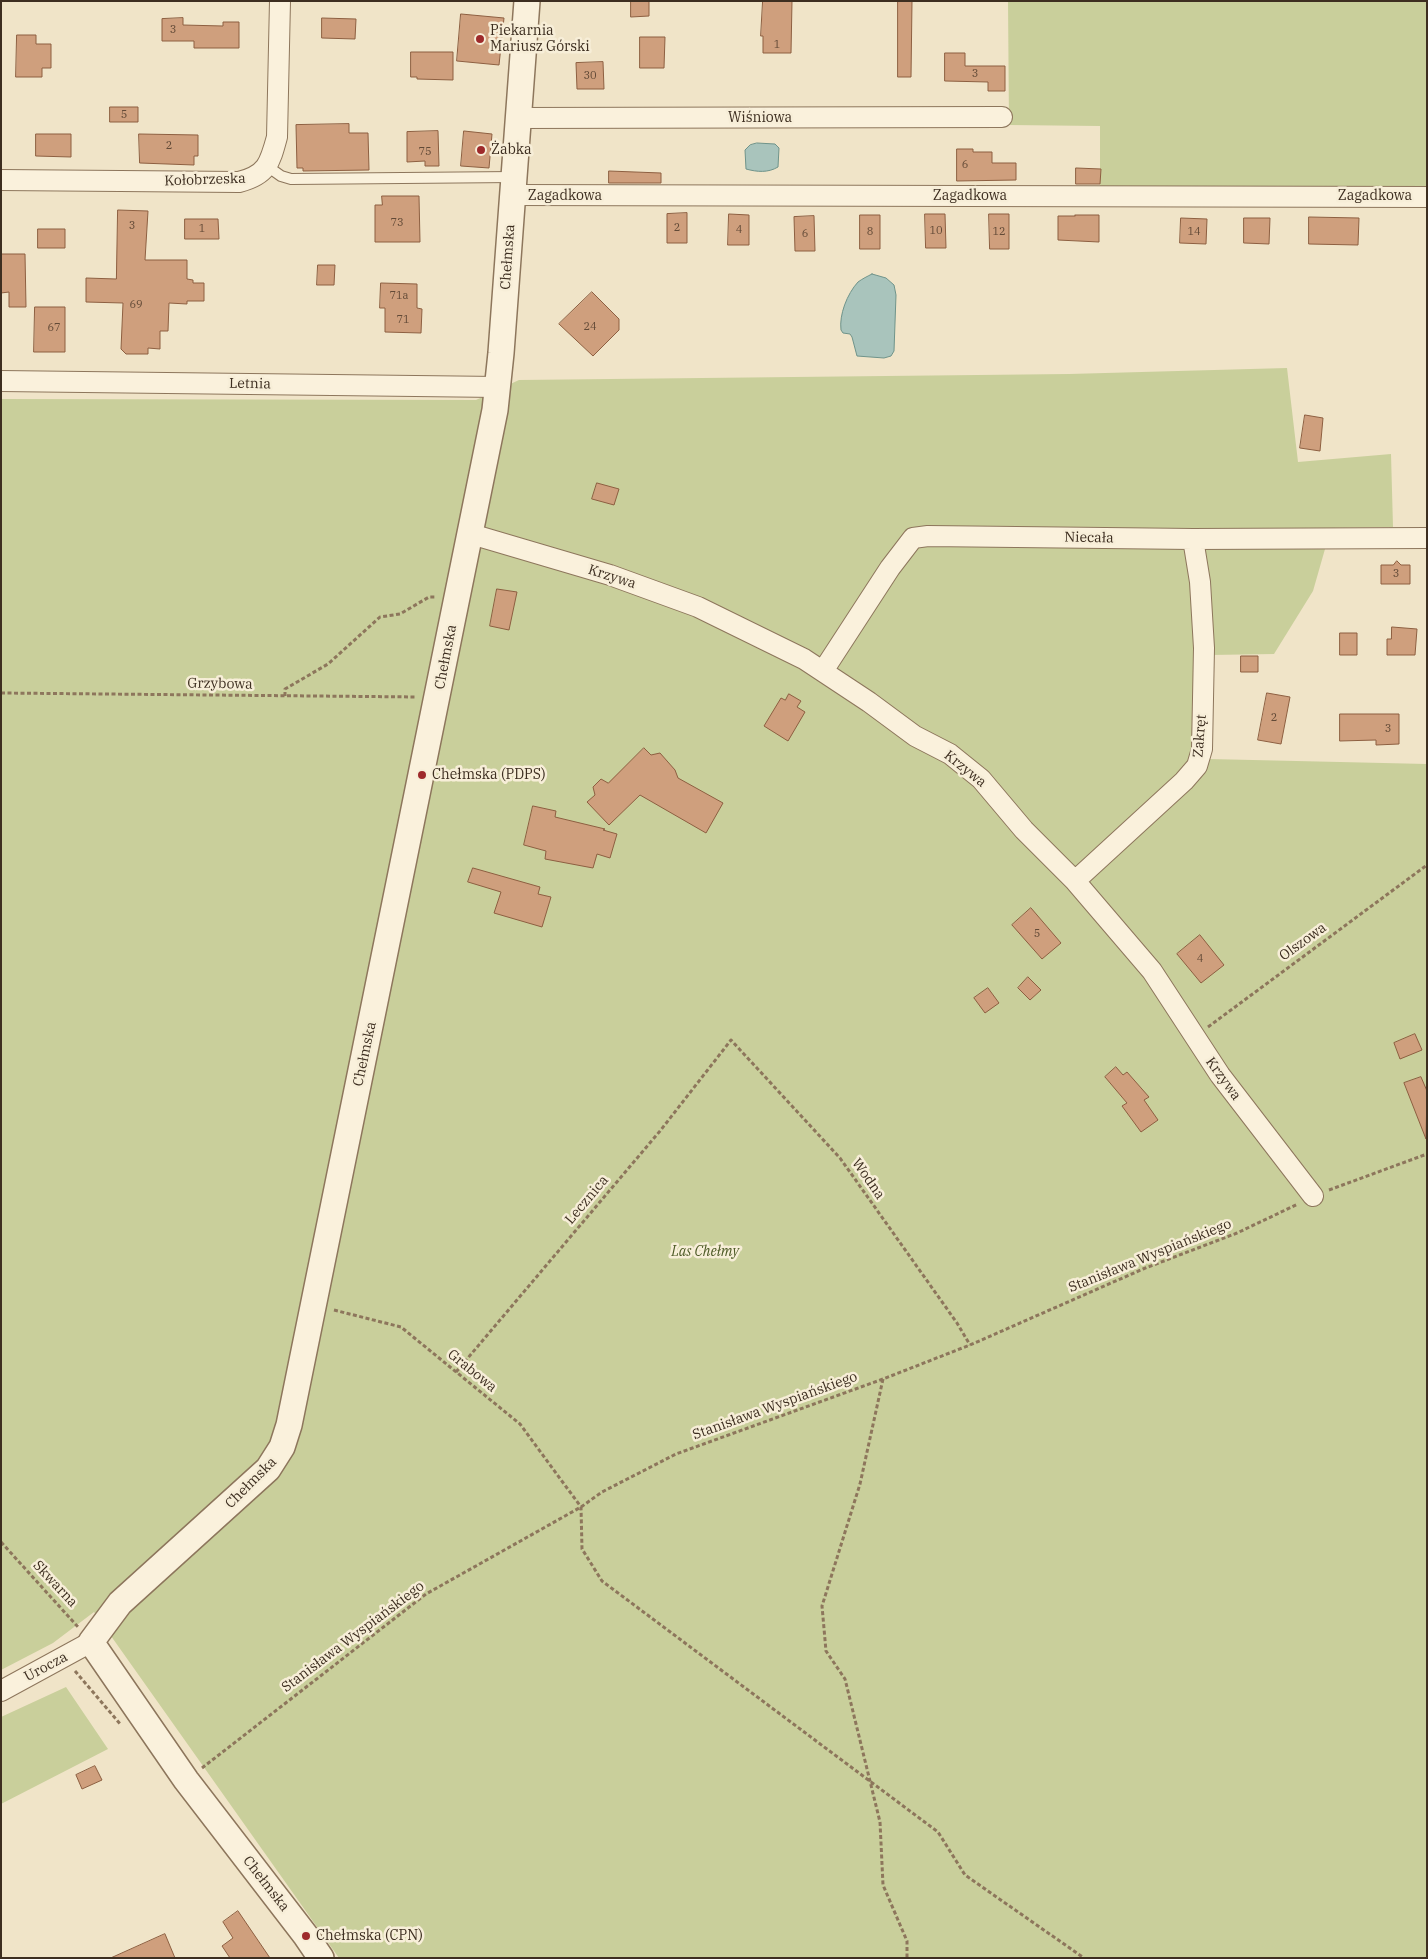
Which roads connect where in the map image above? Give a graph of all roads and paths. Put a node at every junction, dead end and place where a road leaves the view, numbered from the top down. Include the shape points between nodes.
1 (280, 1) edge
2 (526, 1) edge
3 (1002, 117) dead end
4 (518, 118) junction
5 (267, 166) junction
6 (1, 180) edge
7 (513, 186) junction
8 (1427, 197) edge
9 (1, 381) edge
10 (498, 387) junction
11 (471, 534) junction
12 (1427, 538) edge
13 (1193, 539) junction
14 (437, 597) dead end
15 (823, 671) junction
16 (1, 693) edge
17 (285, 696) junction
18 (438, 697) junction
19 (1427, 865) edge
20 (1075, 881) junction
21 (1193, 1037) junction
22 (731, 1040) joint
23 (1427, 1154) edge
24 (1313, 1196) junction
25 (314, 1305) junction
26 (970, 1345) junction
27 (456, 1372) junction
28 (883, 1379) junction
29 (581, 1507) junction
30 (1, 1542) edge
31 (91, 1642) junction
32 (1, 1691) edge
33 (186, 1780) junction
34 (870, 1780) junction
35 (321, 1958) edge
36 (907, 1958) edge
37 (1084, 1958) edge

1 - 5 street via 277,137
2 - 4 street, Chełmska
3 - 4 street, Wiśniowa
4 - 7 street, Chełmska
5 - 6 street, Kołobrzeska via 253,178 239,182
5 - 7 lane via 291,179
7 - 8 street, Zagadkowa
7 - 10 street, Chełmska
9 - 10 street, Letnia
10 - 11 street, Chełmska
11 - 15 street, Krzywa via 610,575 698,607
11 - 18 street, Chełmska
12 - 13 street, Niecała
13 - 15 street, Niecała via 913,538
13 - 20 street, Zakręt via 1200,582 1204,648 1202,749 1197,766
14 - 17 path via 429,597 400,614 380,617 328,664 285,689
15 - 20 street, Krzywa via 915,736 950,754 981,779 1024,830
16 - 17 path, Grzybowa
17 - 18 path, Grzybowa
18 - 25 street, Chełmska
19 - 21 path, Olszowa
20 - 21 street, Krzywa via 1152,971
21 - 24 street, Krzywa
22 - 26 path, Wodna via 840,1158
22 - 27 path, Lecznica via 660,1131
23 - 24 path, Stanisława Wyspiańskiego
24 - 26 path, Stanisława Wyspiańskiego via 1245,1229 1142,1269
25 - 27 path, Grabowa via 401,1327
25 - 31 street, Chełmska via 290,1425 278,1455 261,1476 120,1603
26 - 28 path, Stanisława Wyspiańskiego
27 - 29 path, Grabowa via 520,1424
28 - 29 path, Stanisława Wyspiańskiego via 676,1454 602,1492
28 - 34 path via 860,1484 822,1606 826,1651 845,1679
29 - 33 path, Stanisława Wyspiańskiego via 426,1594
29 - 34 path via 582,1549 602,1580
30 - 31 path, Skwarna
31 - 32 street, Urocza
31 - 33 street, Chełmska
33 - 35 street, Chełmska
34 - 36 path via 880,1822 883,1885 907,1941
34 - 37 path via 938,1832 965,1875

